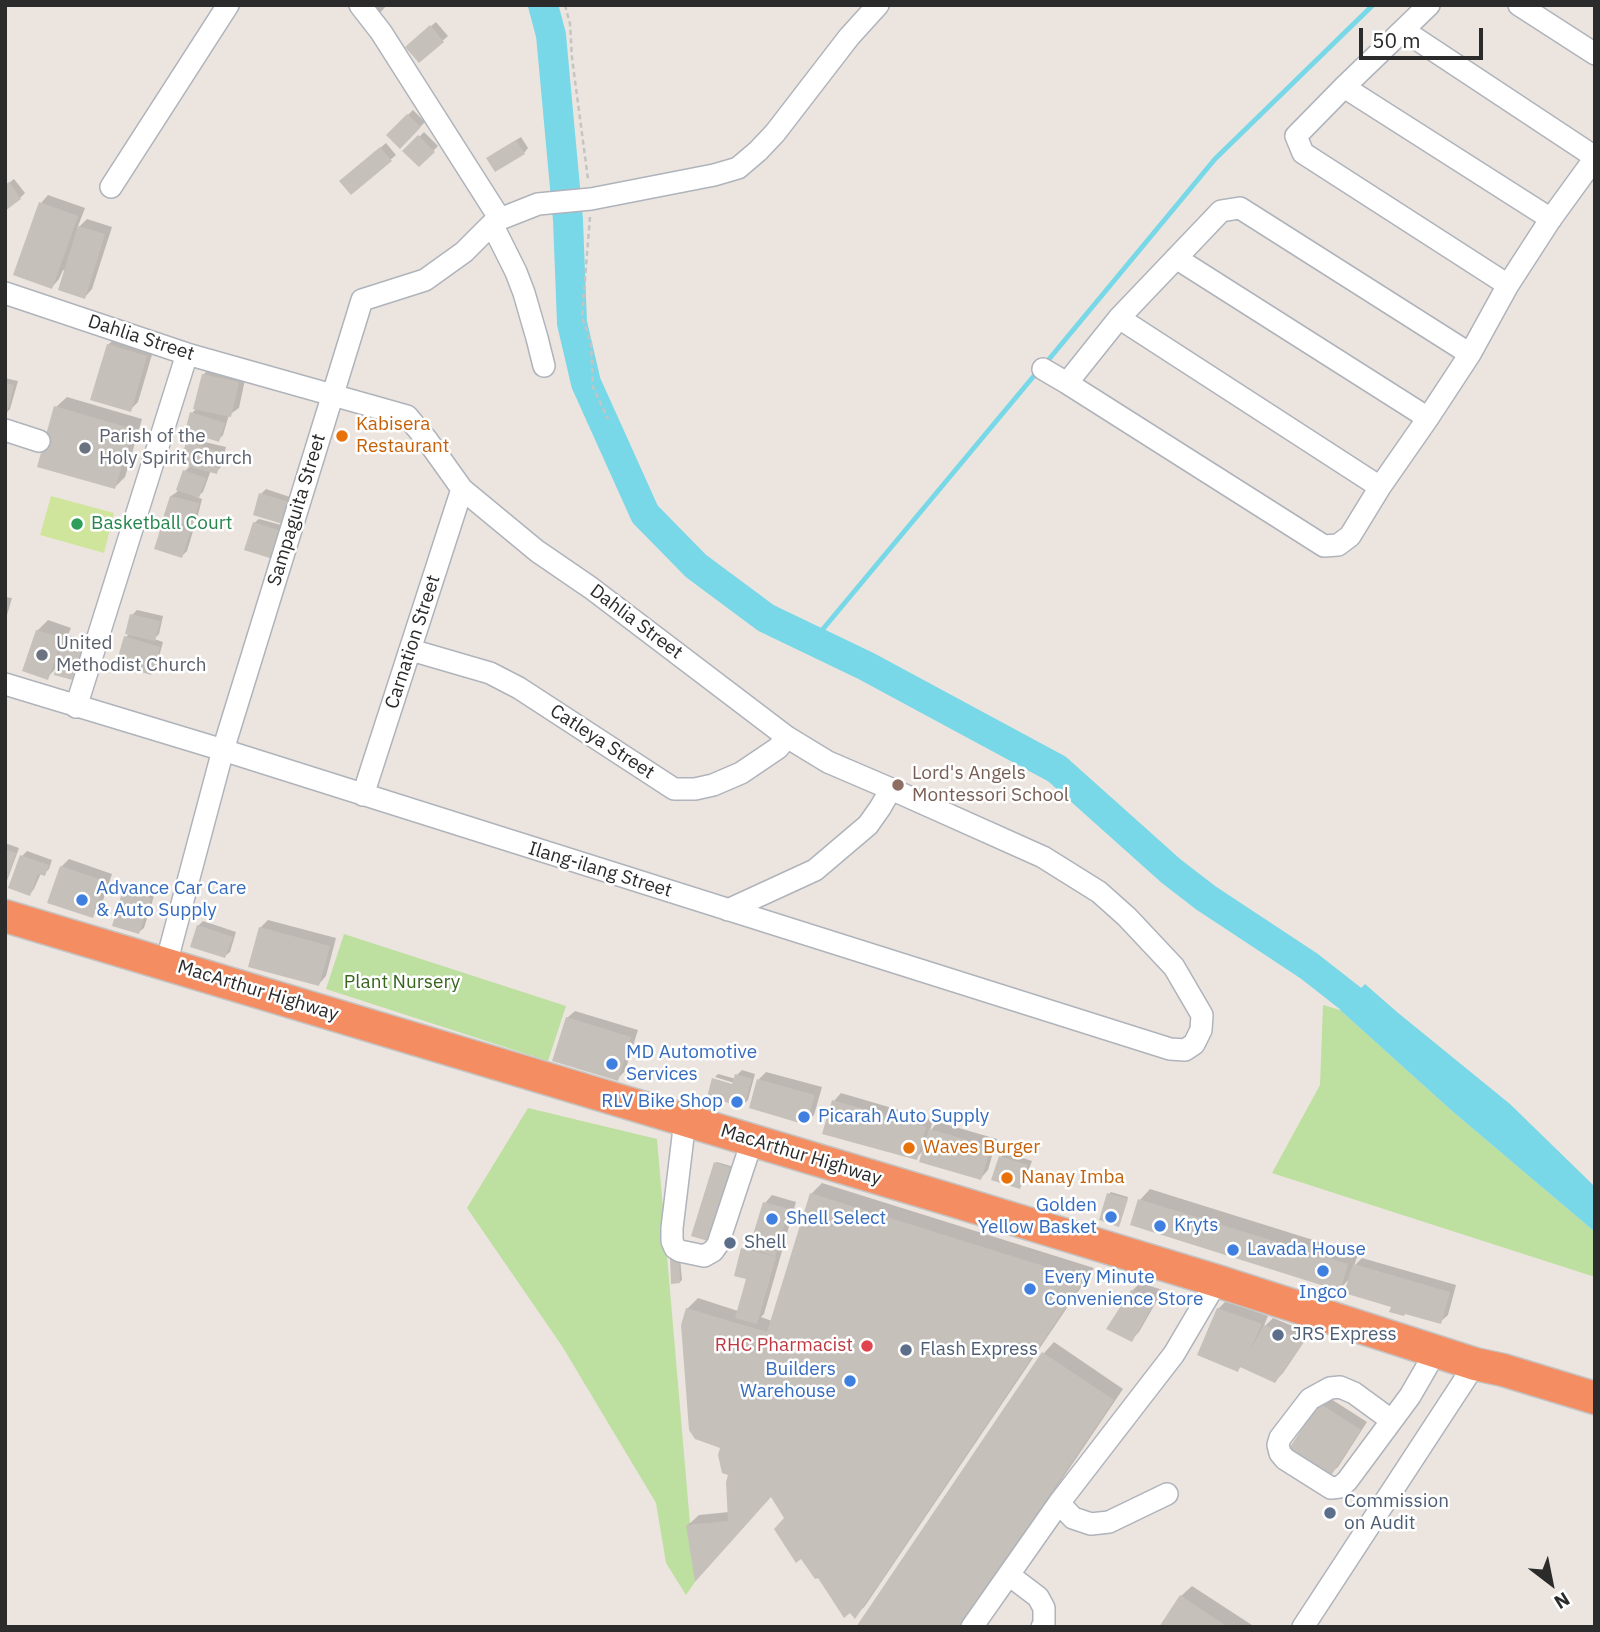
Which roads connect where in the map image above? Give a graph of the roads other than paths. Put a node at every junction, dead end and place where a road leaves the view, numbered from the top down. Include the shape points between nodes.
1 (228, 5) edge
2 (360, 5) edge
3 (878, 5) edge
4 (1429, 5) edge
5 (1519, 5) edge
6 (1404, 30) junction
7 (1595, 54) edge
8 (1344, 87) junction
9 (1595, 157) edge
10 (111, 187) dead end
11 (1551, 219) junction
12 (496, 222) junction
13 (1176, 258) junction
14 (1508, 285) junction
15 (5, 293) edge
16 (1119, 318) junction
17 (187, 354) junction
18 (1470, 354) junction
19 (544, 366) dead end
20 (1043, 369) dead end
21 (1067, 383) junction
22 (332, 396) junction
23 (1428, 418) junction
24 (5, 430) edge
25 (39, 441) dead end
26 (1380, 487) junction
27 (462, 489) junction
28 (411, 650) junction
29 (5, 684) edge
30 (76, 706) junction
31 (787, 737) junction
32 (223, 750) junction
33 (891, 789) junction
34 (363, 795) junction
35 (728, 910) junction
36 (5, 916) edge
37 (166, 964) junction
38 (1194, 1044) joint
39 (685, 1120) junction
40 (752, 1141) junction
41 (1217, 1281) junction
42 (1436, 1352) junction
43 (1475, 1364) junction
44 (1595, 1398) edge
45 (1391, 1420) junction
46 (1167, 1494) dead end
47 (1059, 1503) junction
48 (1009, 1574) junction
49 (972, 1627) edge
50 (1042, 1627) edge
51 (1303, 1627) edge

1 - 10 street
2 - 12 street
3 - 12 street, Sampaguita Street via 775,133 738,168 588,199 538,204
4 - 6 street
5 - 7 street
6 - 8 street
6 - 9 street
8 - 11 street
8 - 14 street via 1296,136 1303,153
9 - 11 street
11 - 14 street
12 - 19 street via 524,293
12 - 22 street, Sampaguita Street via 425,280 362,300
13 - 16 street
13 - 18 street via 1221,211 1240,208
13 - 23 street
14 - 18 street
15 - 17 street, Dahlia Street
16 - 21 street
16 - 26 street
17 - 22 street, Dahlia Street
17 - 30 street
18 - 23 street
20 - 21 street
21 - 26 street via 1324,546 1339,545 1350,536
22 - 27 street, Dahlia Street via 407,416
22 - 32 street, Sampaguita Street
23 - 26 street
24 - 25 street
27 - 28 street, Carnation Street
27 - 31 street, Dahlia Street via 537,551
28 - 31 street, Catleya Street via 490,673 519,688 674,789 713,785 741,773
28 - 34 street, Carnation Street
29 - 30 street, Ilang-ilang Street
30 - 32 street, Ilang-ilang Street
31 - 33 street, Dahlia Street via 828,762
32 - 34 street, Ilang-ilang Street
32 - 37 street, Sampaguita Street
33 - 35 street via 868,825 815,870
33 - 38 street, Dahlia Street via 1043,857 1099,891 1174,967 1192,995 1202,1015
34 - 35 street, Ilang-ilang Street
35 - 38 street, Ilang-ilang Street via 1170,1049 1185,1050
36 - 37 highway, MacArthur Highway
37 - 39 highway, MacArthur Highway
39 - 40 highway, MacArthur Highway
39 - 40 street via 672,1228 672,1241 680,1251 704,1256 718,1244
40 - 41 highway, MacArthur Highway
41 - 42 highway, MacArthur Highway
41 - 47 street via 1174,1354
42 - 43 highway, MacArthur Highway
42 - 45 street
43 - 44 highway, MacArthur Highway
43 - 51 street
45 - 45 street via 1340,1487 1331,1488 1280,1453 1280,1438 1310,1399 1330,1388 1354,1393
46 - 47 street via 1109,1522 1091,1524 1073,1518
47 - 48 street
48 - 49 street
48 - 50 street via 1038,1597 1044,1608

